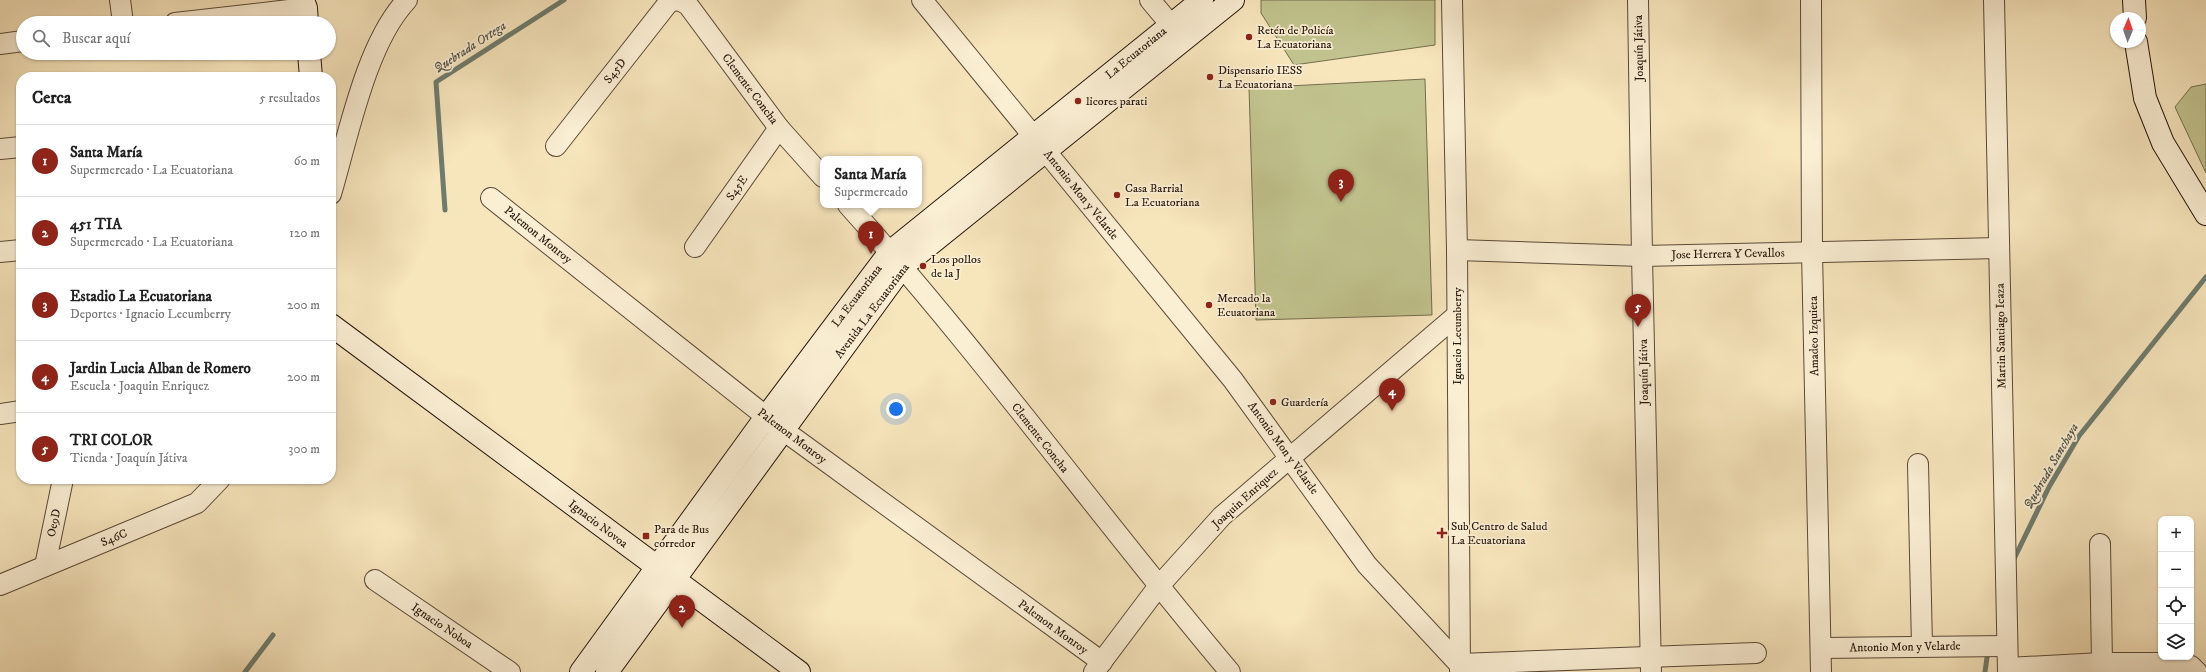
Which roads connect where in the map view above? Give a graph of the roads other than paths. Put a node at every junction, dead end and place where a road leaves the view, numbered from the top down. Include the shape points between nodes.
1 (120, 0) edge
2 (407, 0) edge
3 (678, 0) edge
4 (922, 0) edge
5 (1150, 0) edge
6 (1202, 0) edge
7 (1233, 0) edge
8 (1452, 0) edge
9 (1638, 0) edge
10 (1811, 0) edge
11 (1994, 0) edge
12 (2134, 0) edge
13 (305, 10) edge
14 (2135, 12) edge
15 (122, 16) edge
16 (245, 16) edge
17 (1171, 25) junction
18 (16, 42) edge
19 (0, 44) edge
20 (2137, 48) edge
21 (310, 60) edge
22 (311, 72) edge
23 (779, 128) junction
24 (1040, 144) junction
25 (556, 146) dead end
26 (16, 147) edge
27 (0, 149) edge
28 (820, 174) edge
29 (336, 177) edge
30 (491, 198) dead end
31 (851, 208) edge
32 (2206, 214) edge
33 (695, 247) dead end
34 (2000, 248) junction
35 (16, 250) edge
36 (1457, 250) junction
37 (0, 252) edge
38 (1812, 252) junction
39 (1642, 256) junction
40 (897, 259) junction
41 (1457, 315) junction
42 (336, 332) edge
43 (16, 412) edge
44 (0, 414) edge
45 (766, 417) junction
46 (783, 430) junction
47 (1291, 457) junction
48 (1918, 464) dead end
49 (62, 484) edge
50 (215, 484) edge
51 (2100, 544) dead end
52 (45, 566) junction
53 (666, 574) junction
54 (375, 580) dead end
55 (0, 585) edge
56 (1158, 587) junction
57 (1998, 645) junction
58 (1922, 646) junction
59 (1821, 648) junction
60 (1756, 653) dead end
61 (2102, 663) junction
62 (1651, 665) edge
63 (1098, 667) edge
64 (1460, 668) edge
65 (2008, 670) edge
66 (2197, 670) edge
67 (510, 672) edge
68 (581, 672) edge
69 (607, 672) edge
70 (799, 672) edge
71 (1230, 672) edge
72 (1821, 672) edge

1 - 15 street
2 - 29 street via 399,8 375,48
3 - 23 street, Clemente Concha via 688,5
3 - 25 street, S45D via 669,2
4 - 24 street, Antonio Mon y Velarde
5 - 17 street
6 - 17 street, La Ecuatoriana
7 - 24 street, Avenida La Ecuatoriana
8 - 36 street, Ignacio Lecumberry
9 - 39 street, Joaquín Játiva
10 - 38 street, Amadeo Izquieta
11 - 34 street, Martin Santiago Icaza
12 - 14 street
13 - 16 street
17 - 24 street, La Ecuatoriana
18 - 19 street
20 - 32 street via 2145,98 2163,143
21 - 22 street
23 - 28 street, Clemente Concha
23 - 33 street, S45E
24 - 40 street, Avenida La Ecuatoriana
24 - 47 street, Antonio Mon y Velarde via 1233,380
26 - 27 street
30 - 45 street, Palemon Monroy
31 - 40 street, Clemente Concha
34 - 38 street, Jose Herrera Y Cevallos
34 - 57 street, Martin Santiago Icaza
35 - 37 street
36 - 39 street, Jose Herrera Y Cevallos
36 - 41 street, Ignacio Lecumberry
38 - 39 street, Jose Herrera Y Cevallos
38 - 59 street, Amadeo Izquieta
39 - 62 street, Joaquín Játiva
40 - 45 street, La Ecuatoriana
40 - 46 street, Avenida La Ecuatoriana
40 - 56 street, Clemente Concha
41 - 47 street, Joaquin Enriquez
41 - 64 street, Ignacio Lecumberry
42 - 53 street, Ignacio Novoa
43 - 44 street
45 - 46 street, Palemon Monroy
45 - 53 street, La Ecuatoriana
46 - 53 street, Avenida La Ecuatoriana
46 - 63 street, Palemon Monroy
47 - 56 street, Joaquin Enriquez via 1222,516
47 - 64 street, Antonio Mon y Velarde via 1367,565
48 - 58 street
49 - 52 street, Oe9D
50 - 52 street, S46C via 197,503
51 - 61 street
52 - 55 street, S46C
53 - 68 street
53 - 69 street, La Ecuatoriana
53 - 70 street, Ignacio Novoa
54 - 67 street, Ignacio Noboa
56 - 63 street, Joaquin Enriquez
56 - 71 street, Clemente Concha
57 - 58 street, Antonio Mon y Velarde
57 - 65 street, Martin Santiago Icaza
58 - 59 street, Antonio Mon y Velarde
59 - 72 street, Amadeo Izquieta
60 - 62 street
61 - 65 street
61 - 66 street via 2185,664
62 - 64 street

